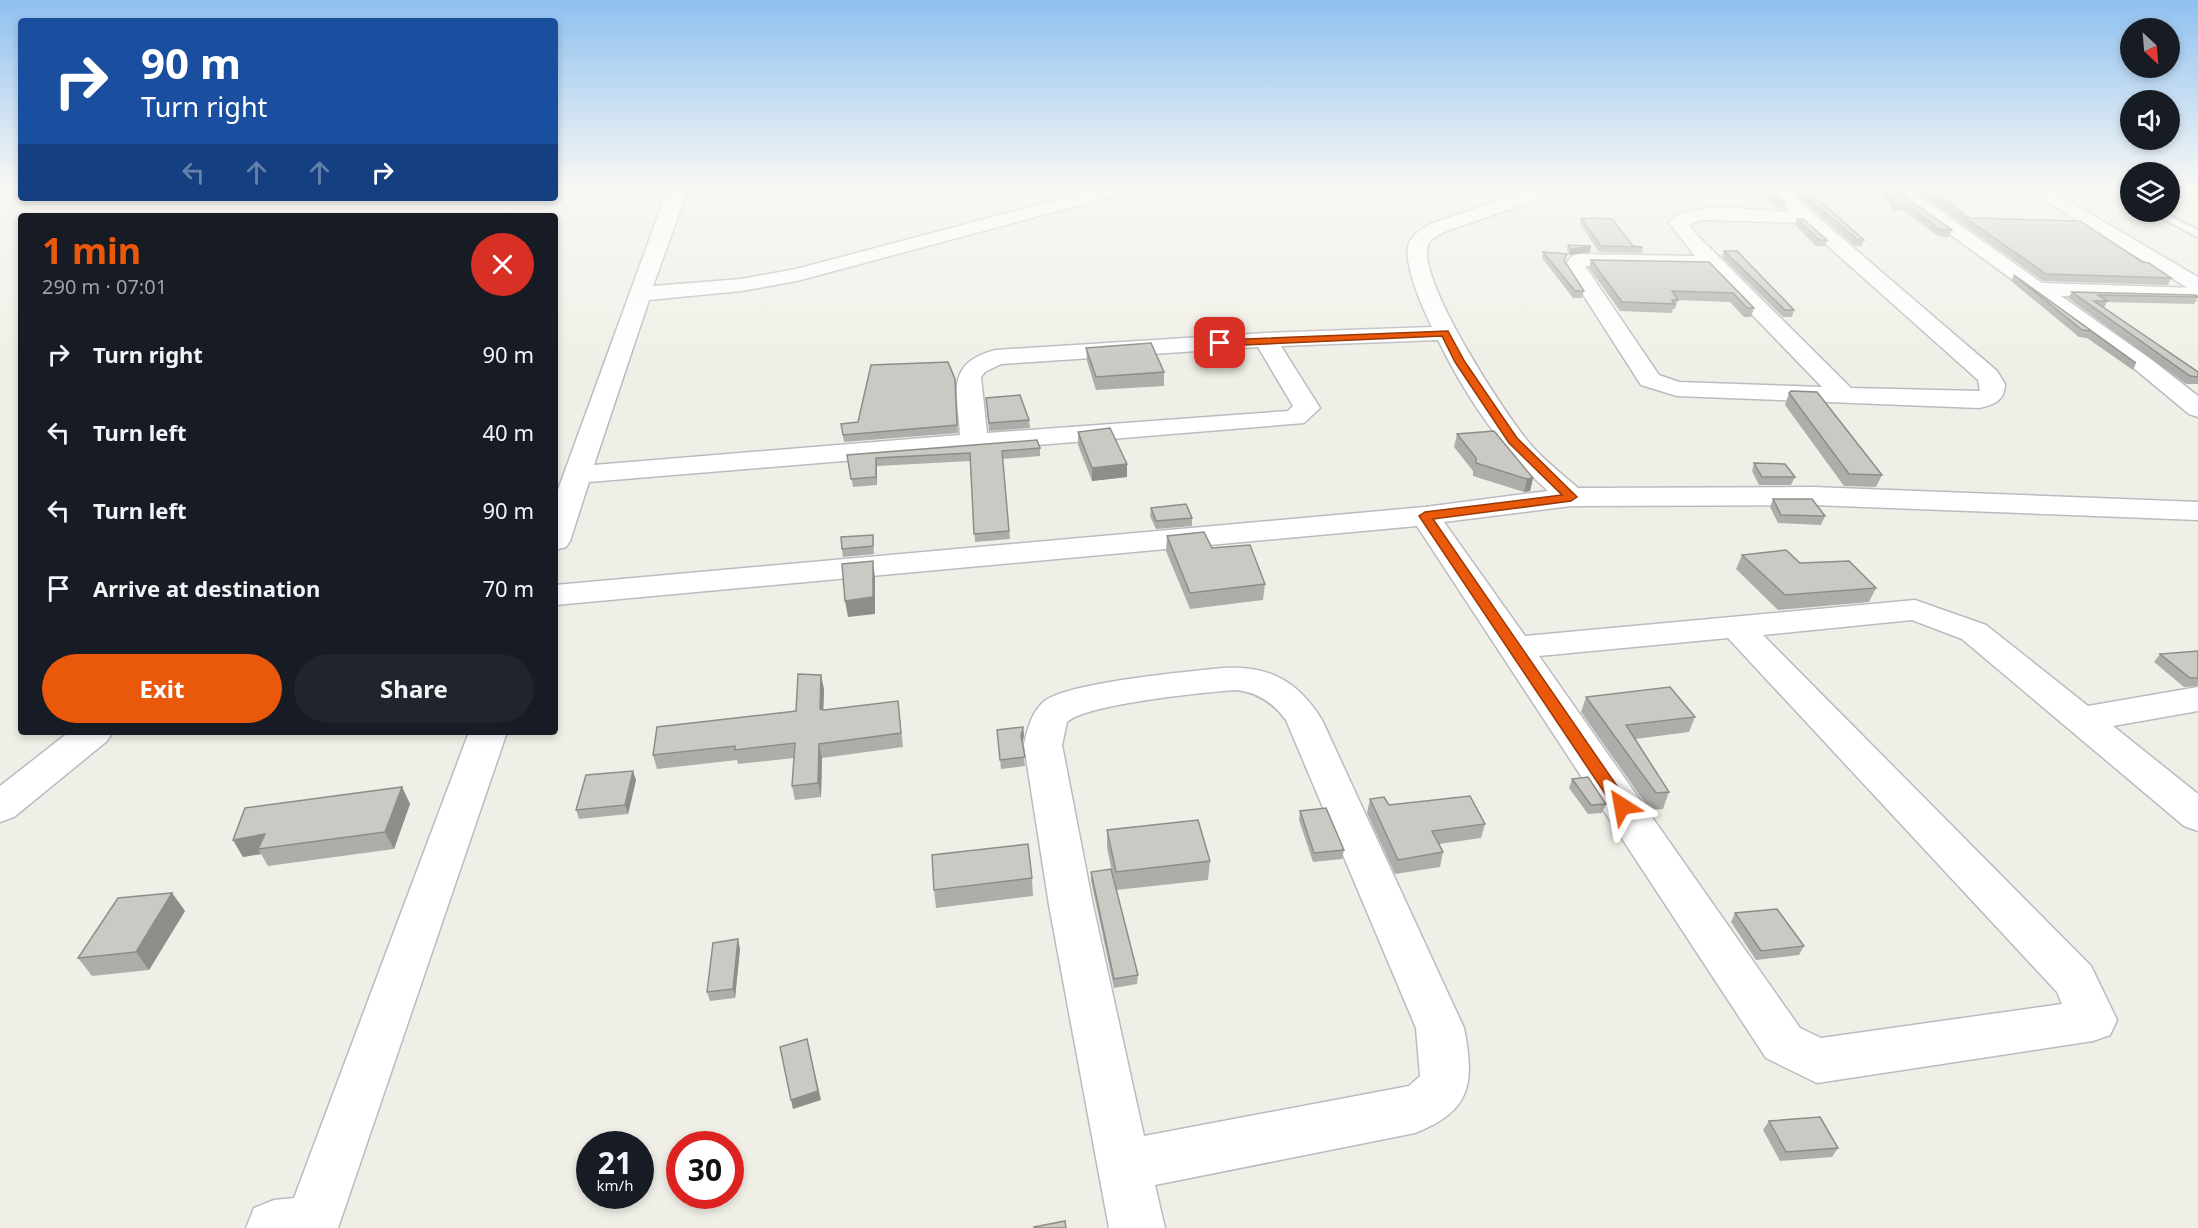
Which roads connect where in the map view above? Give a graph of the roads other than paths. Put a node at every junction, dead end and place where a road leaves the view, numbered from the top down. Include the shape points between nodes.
1 (657, 246) edge
2 (904, 246) edge
3 (1418, 246) edge
4 (1699, 246) edge
5 (1840, 246) edge
6 (1979, 246) edge
7 (2131, 246) edge
8 (1715, 262) junction
9 (2198, 286) edge
10 (2040, 289) junction
11 (640, 294) junction
12 (2198, 294) edge
13 (1445, 333) junction
14 (1265, 340) junction
15 (1843, 394) junction
16 (2198, 409) edge
17 (974, 442) junction
18 (577, 475) junction
19 (1571, 497) junction
20 (2198, 511) edge
21 (1425, 516) junction
22 (558, 532) edge
23 (558, 595) edge
24 (1736, 627) junction
25 (1515, 648) junction
26 (2198, 699) edge
27 (2080, 720) junction
28 (90, 735) edge
29 (487, 735) edge
30 (0, 807) edge
31 (2198, 816) edge
32 (1125, 1165) junction
33 (299, 1226) edge
34 (1137, 1228) edge

1 - 11 street
2 - 11 street via 797,275
3 - 13 street via 1424,277
4 - 8 street
5 - 15 street via 1988,376 1994,390 1988,398 1979,400
6 - 10 street
7 - 9 street
8 - 15 street
8 - 15 street via 1579,260 1574,265 1655,383 1677,389
10 - 12 street
10 - 16 street
11 - 18 street
13 - 14 street
13 - 19 street via 1513,440
14 - 17 street via 996,357 976,368 969,378
14 - 17 street via 1306,408 1295,418
17 - 18 street
18 - 22 street
19 - 20 street via 1813,496
19 - 21 street
21 - 23 street
21 - 25 street
24 - 25 street
24 - 25 street via 2075,980 2093,1020 1816,1061 1783,1042
24 - 27 street via 1915,610 1974,632
26 - 27 street
27 - 31 street
28 - 30 street
29 - 33 street
32 - 32 street via 1071,905 1043,745 1047,724 1064,705 1233,679 1267,685 1286,696 1304,720 1440,1028 1444,1078 1438,1096 1415,1109
32 - 34 street

